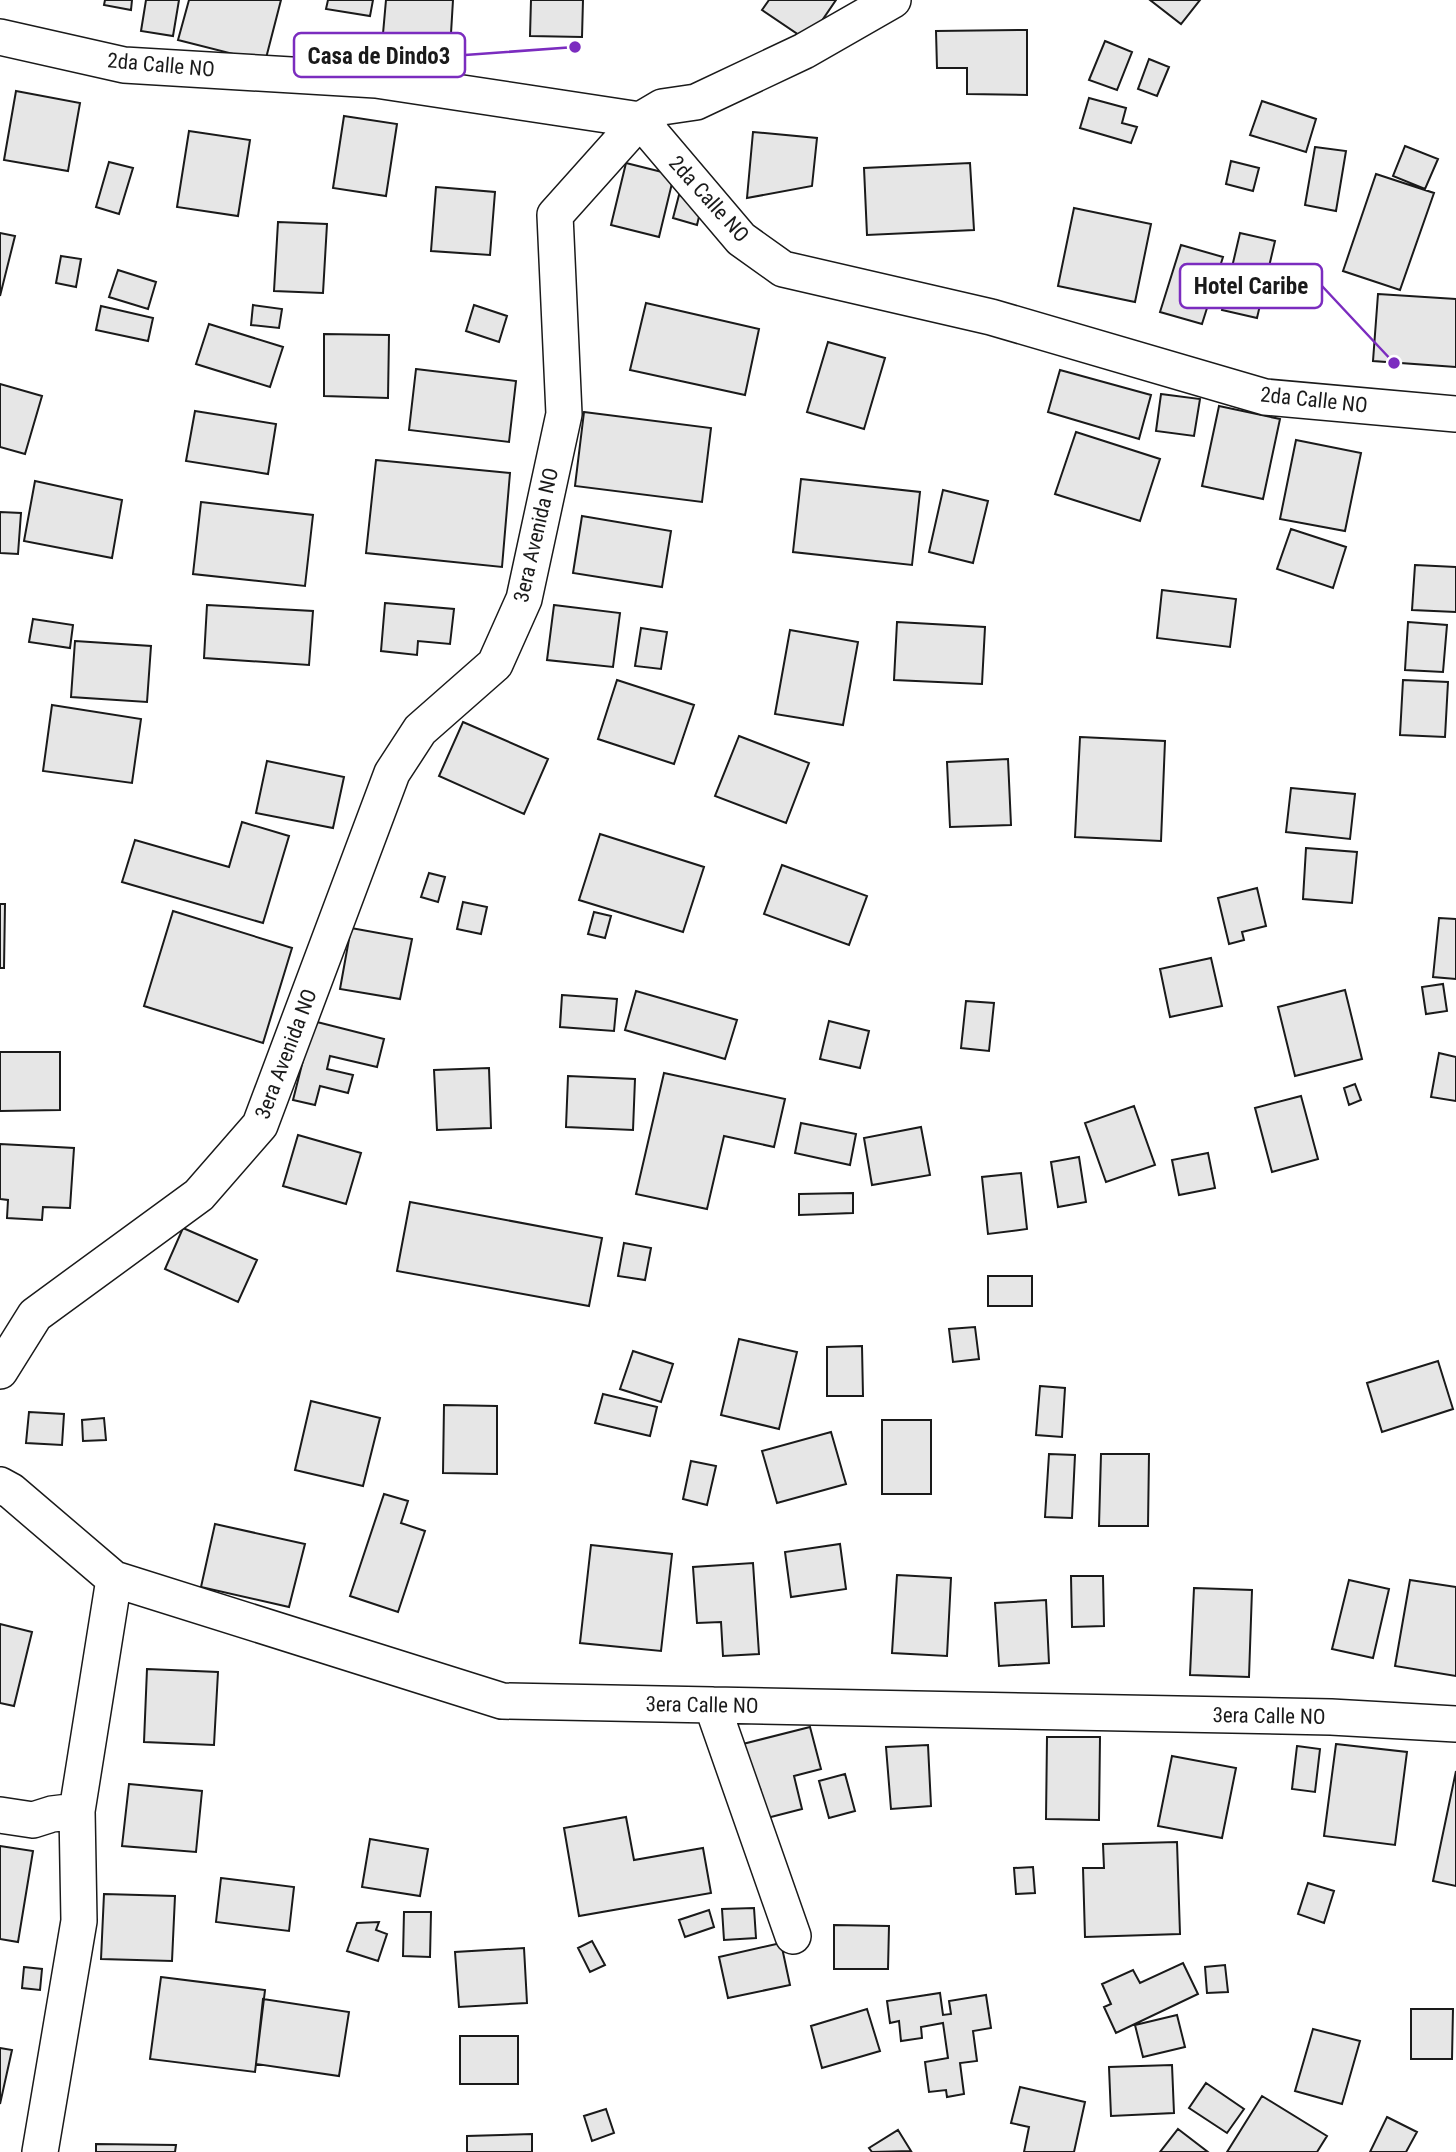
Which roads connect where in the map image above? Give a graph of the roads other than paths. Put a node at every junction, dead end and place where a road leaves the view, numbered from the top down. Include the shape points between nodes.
1 (893, 0) edge
2 (0, 37) edge
3 (640, 120) junction
4 (1456, 414) edge
5 (0, 1371) edge
6 (0, 1485) edge
7 (114, 1579) junction
8 (712, 1705) junction
9 (1456, 1724) edge
10 (77, 1811) junction
11 (0, 1815) edge
12 (793, 1936) dead end
13 (40, 2152) edge

1 - 3 street, 3era Avenida NO via 804,51 696,102 662,107
2 - 3 street, 2da Calle NO via 124,65 376,80
3 - 4 street, 2da Calle NO via 741,239 783,269 991,317 1265,397
3 - 5 street, 3era Avenida NO via 555,215 564,414 524,598 495,664 420,730 392,773 260,1125 199,1195 35,1315
6 - 7 street, 3era Calle NO
7 - 8 street, 3era Calle NO via 502,1701
7 - 10 street
8 - 9 street, 3era Calle NO
8 - 12 street
10 - 11 street via 33,1820
10 - 13 street via 79,1921

